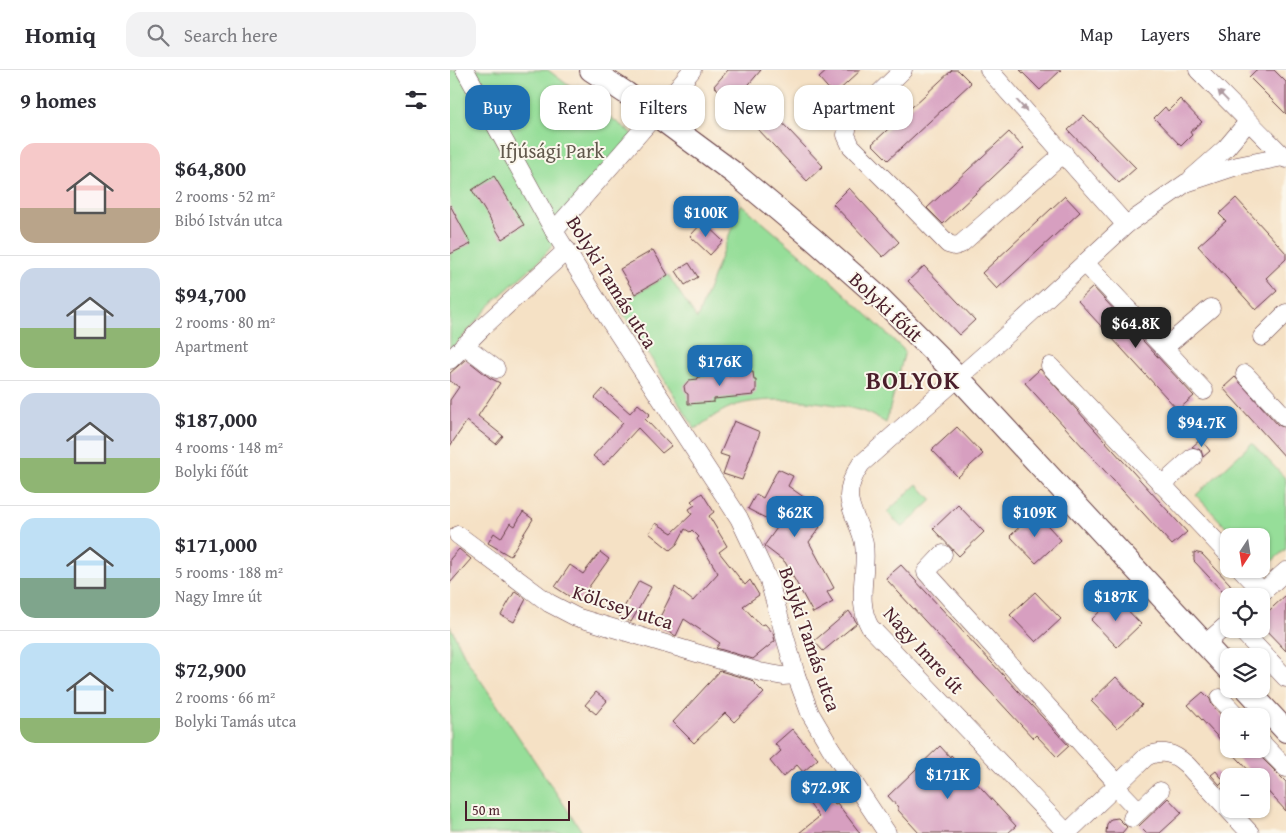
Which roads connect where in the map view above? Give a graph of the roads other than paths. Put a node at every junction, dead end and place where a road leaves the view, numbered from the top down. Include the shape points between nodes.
1 (465, 70) edge
2 (591, 70) edge
3 (692, 70) edge
4 (903, 70) edge
5 (989, 70) edge
6 (1198, 70) edge
7 (680, 85) edge
8 (621, 90) edge
9 (1248, 122) junction
10 (642, 130) edge
11 (678, 130) edge
12 (1064, 153) junction
13 (1285, 158) edge
14 (1186, 183) junction
15 (1126, 224) junction
16 (554, 231) junction
17 (567, 250) junction
18 (1085, 263) junction
19 (1211, 308) dead end
20 (1286, 312) edge
21 (1262, 337) dead end
22 (464, 345) junction
23 (1164, 348) junction
24 (450, 360) edge
25 (1050, 366) dead end
26 (496, 369) dead end
27 (1245, 374) dead end
28 (958, 378) junction
29 (1204, 391) dead end
30 (1286, 418) edge
31 (1193, 457) dead end
32 (1162, 485) junction
33 (458, 535) dead end
34 (1220, 546) edge
35 (943, 554) dead end
36 (1286, 571) edge
37 (1248, 578) edge
38 (1256, 588) edge
39 (1268, 588) edge
40 (1220, 631) edge
41 (1248, 638) edge
42 (1205, 644) junction
43 (1220, 660) edge
44 (796, 675) junction
45 (1286, 678) edge
46 (1220, 698) dead end
47 (1255, 698) edge
48 (1229, 708) edge
49 (1286, 731) edge
50 (1270, 751) edge
51 (1286, 768) edge
52 (1116, 785) junction
53 (1160, 791) dead end
54 (887, 833) edge
55 (1067, 833) edge
56 (1250, 833) edge

1 - 16 street, Bolyki Tamás utca
2 - 8 main road, Bolyki főút
3 - 7 street
4 - 12 street via 848,124 846,135 851,146 948,244 961,244
5 -> 12 street
9 -> 6 street
9 - 13 street
9 - 14 street via 1226,148
10 - 16 street
11 - 28 main road, Bolyki főút via 734,172 880,298
12 - 15 street
13 - 14 street via 1237,166
14 - 15 street, Nagy Imre út
15 - 18 street, Nagy Imre út
16 - 17 street, Bolyki Tamás utca
17 - 22 street
17 - 44 street, Bolyki Tamás utca via 739,518 777,603
18 - 23 street
18 - 28 street, Nagy Imre út
19 - 23 street
20 - 21 street
22 - 24 street
22 - 26 street
23 - 29 street
25 - 32 street
27 - 30 street
28 - 42 main road, Bolyki főút
28 - 55 street, Nagy Imre út via 861,464 854,474 849,498 864,545 862,599 866,619 878,636
31 - 32 street
32 - 34 street
33 - 44 street, Kölcsey utca via 549,603 576,616 760,672
35 - 52 street via 926,572
36 - 39 street
37 - 38 street
40 - 42 street
41 - 45 street
42 - 43 main road, Bolyki főút
44 - 54 street, Bolyki Tamás utca via 817,728
46 - 48 street
47 - 49 main road
50 - 51 street
52 - 53 street via 1136,815
52 - 55 street
52 - 56 street via 1146,757 1168,753 1180,758

